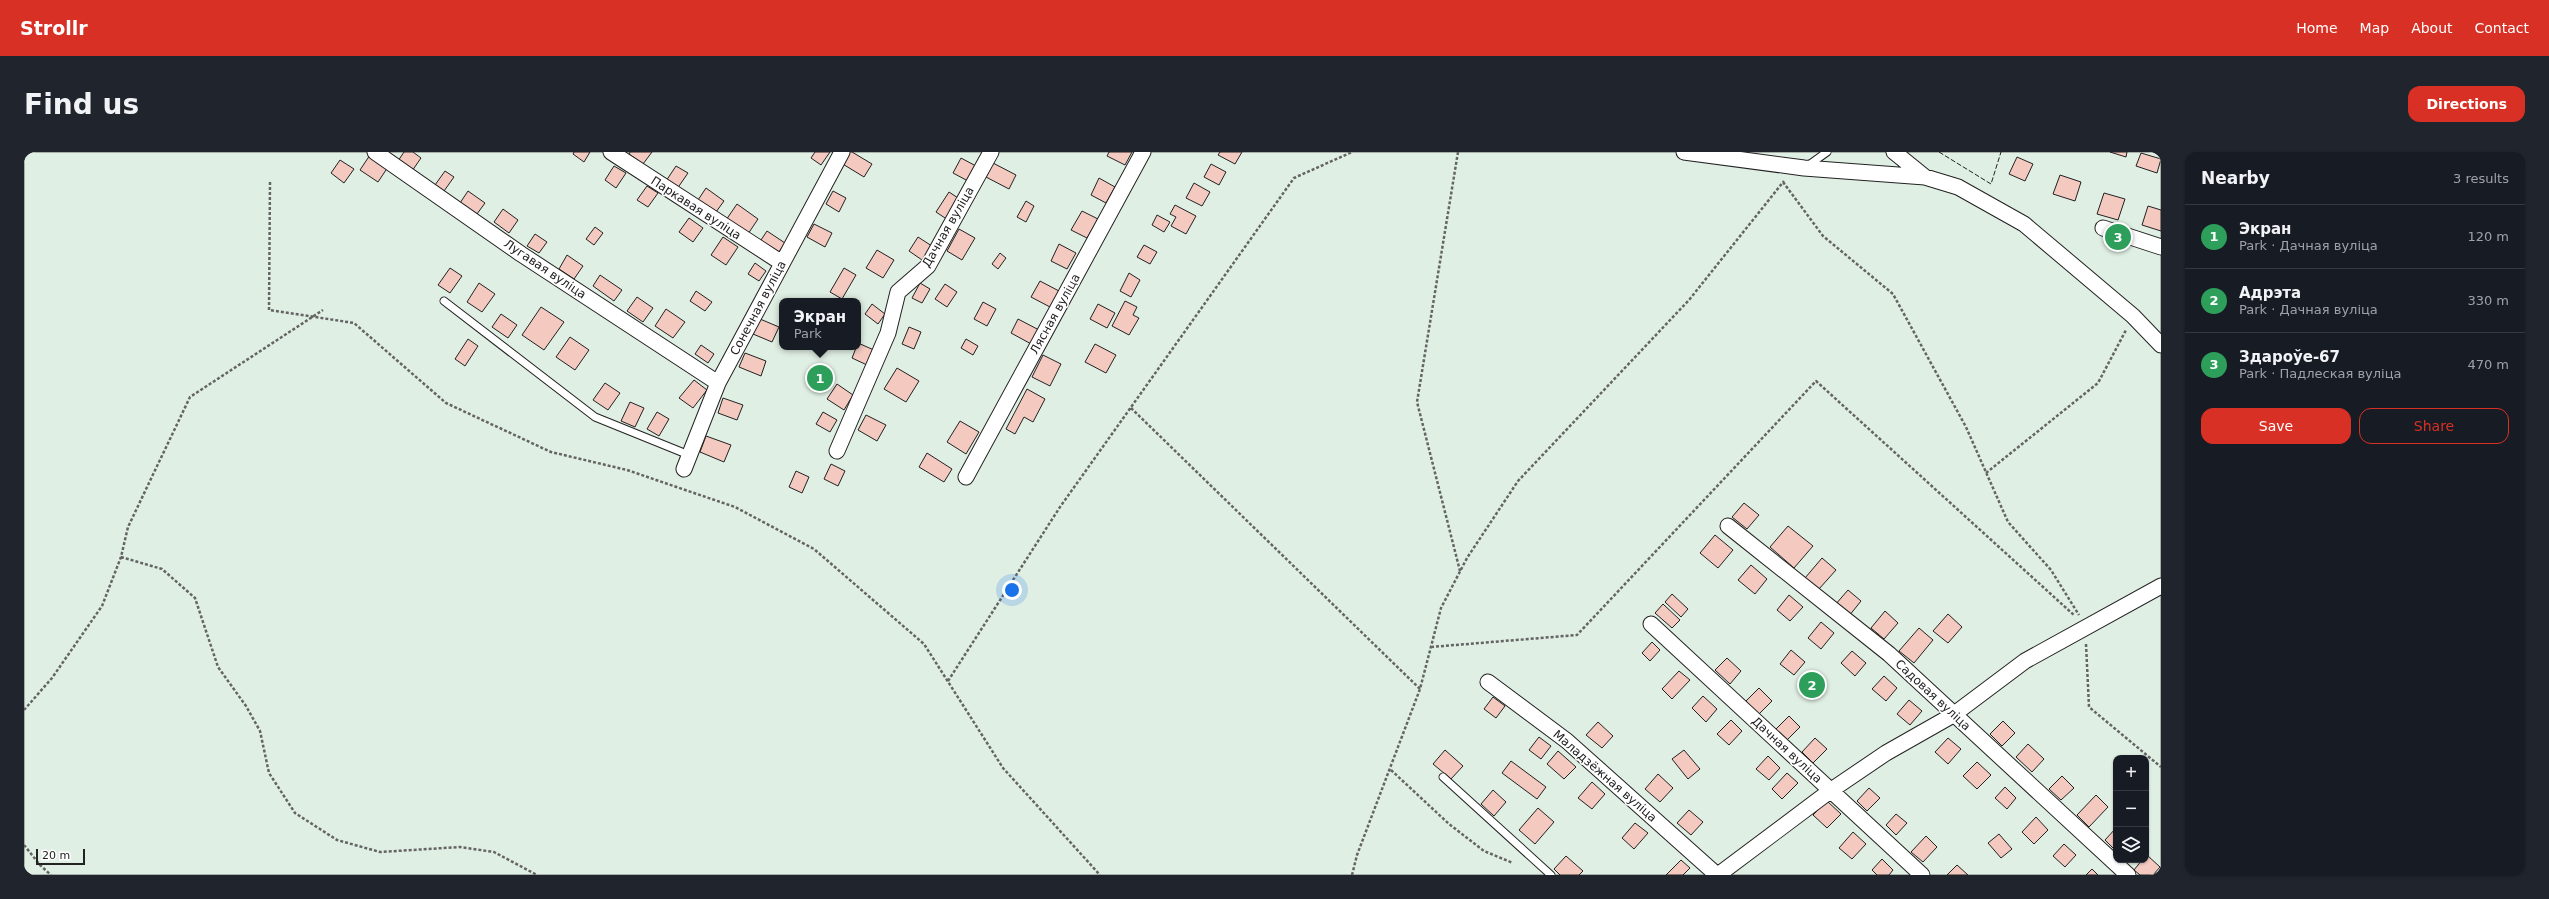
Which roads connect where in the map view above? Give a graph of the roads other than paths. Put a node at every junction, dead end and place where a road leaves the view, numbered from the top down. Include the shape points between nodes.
1 (375, 152) edge
2 (611, 152) edge
3 (842, 152) edge
4 (991, 152) edge
5 (1143, 152) edge
6 (1684, 152) edge
7 (1827, 152) edge
8 (1894, 152) edge
9 (1804, 168) junction
10 (1925, 177) junction
11 (2103, 228) dead end
12 (2161, 247) edge
13 (782, 263) junction
14 (444, 301) dead end
15 (2161, 345) edge
16 (718, 383) junction
17 (837, 451) dead end
18 (689, 455) junction
19 (684, 469) dead end
20 (966, 477) dead end
21 (1728, 526) dead end
22 (2161, 586) edge
23 (1651, 624) dead end
24 (1488, 682) dead end
25 (1953, 714) junction
26 (1443, 777) dead end
27 (1830, 791) junction
28 (1551, 875) edge
29 (1717, 875) edge
30 (1922, 875) edge
31 (2128, 875) edge

1 - 16 street, Лугавая вуліца via 521,254
2 - 13 street, Паркавая вуліца
3 - 13 street, Сонечная вуліца
4 - 17 street, Дачная вуліца via 928,266 898,292 888,333
5 - 20 street, Лясная вуліца
6 - 9 street
7 - 9 lane
8 - 10 street
9 - 10 street
10 - 15 street via 1958,188 2024,224 2133,316
11 - 12 street
13 - 16 street, Сонечная вуліца
14 - 18 lane via 595,417
16 - 18 street, Сонечная вуліца
18 - 19 street, Сонечная вуліца
21 - 25 street, Садовая вуліца via 1889,654
22 - 25 street via 2025,661
23 - 27 street, Дачная вуліца
24 - 29 street, Маладзёжная вуліца via 1567,741
25 - 27 street via 1886,753
25 - 31 street, Садовая вуліца
26 - 28 lane
27 - 29 street
27 - 30 street, Дачная вуліца

